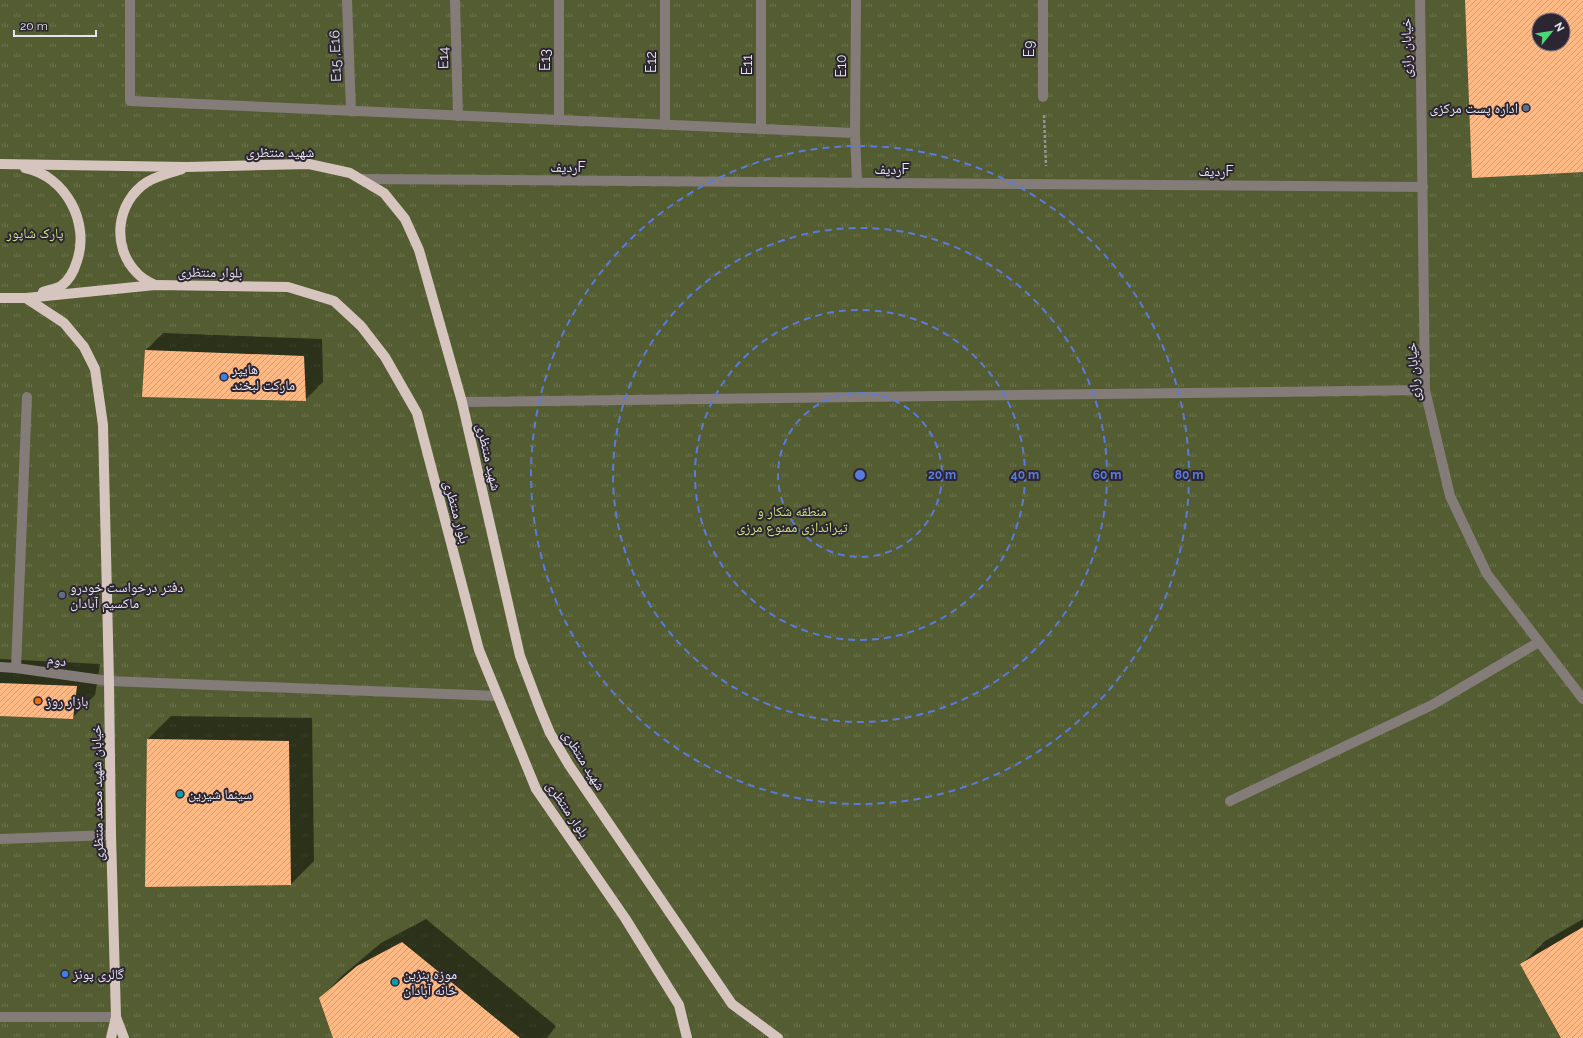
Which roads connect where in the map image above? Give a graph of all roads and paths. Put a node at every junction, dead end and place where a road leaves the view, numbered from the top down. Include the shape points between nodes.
1 (130, 0) edge
2 (347, 0) edge
3 (455, 0) edge
4 (559, 0) edge
5 (665, 0) edge
6 (760, 0) edge
7 (856, 0) edge
8 (1042, 0) edge
9 (1420, 0) edge
10 (1043, 97) joint
11 (351, 111) junction
12 (458, 116) junction
13 (559, 120) junction
14 (665, 125) junction
15 (761, 129) junction
16 (855, 133) junction
17 (5, 164) edge
18 (188, 167) junction
19 (361, 179) junction
20 (857, 183) junction
21 (1047, 184) junction
22 (1423, 187) junction
23 (155, 285) junction
24 (0, 298) edge
25 (26, 298) junction
26 (1425, 390) junction
27 (27, 397) dead end
28 (462, 402) junction
29 (1539, 642) junction
30 (0, 667) edge
31 (16, 668) junction
32 (109, 681) junction
33 (498, 696) junction
34 (1583, 699) edge
35 (1230, 801) dead end
36 (111, 835) junction
37 (0, 839) edge
38 (0, 1017) edge
39 (116, 1017) junction
40 (110, 1038) edge
41 (124, 1038) edge
42 (687, 1038) edge
43 (778, 1038) edge

1 - 11 street via 130,101
2 - 11 street, E15 ,E16
3 - 12 street, E14
4 - 13 street, E13
5 - 14 street, E12
6 - 15 street, E11
7 - 16 street, E10
8 - 10 street, E9
9 - 22 street, خیابان رازی
10 - 21 path
11 - 12 street
12 - 13 street
13 - 14 street
14 - 15 street
15 - 16 street
16 - 20 street, E10
17 - 18 main road, شهید منتظری
17 - 25 main road via 34,169 56,182 72,202 80,225 81,250 73,274 61,286
18 - 19 main road, شهید منتظری via 309,164 350,173
18 - 23 main road via 148,182 131,196 122,215 119,236 125,256 137,274
19 - 20 street, ردیفF
19 - 28 main road, شهید منتظری via 384,194 406,219 419,250
20 - 21 street, ردیفF
21 - 22 street, ردیفF
22 - 26 street, خیابان رازی
23 - 25 main road, بلوار منتظری
23 - 33 main road, بلوار منتظری via 288,287 334,301 360,326 385,358 417,413 479,650
24 - 25 main road, بلوار منتظری
25 - 32 main road, خیابان شهید محمد منتظری via 64,323 84,347 95,369 103,425
26 - 28 street
26 - 29 street, خیابان رازی via 1450,496 1487,574
27 - 31 street
28 - 43 main road, شهید منتظری via 520,656 550,733 569,765 732,1004
29 - 34 street, خیابان رازی
29 - 35 street via 1432,705
30 - 31 street, دوم
31 - 32 street, دوم
32 - 33 street, دوم
32 - 36 main road, خیابان شهید محمد منتظری
33 - 42 main road, بلوار منتظری via 536,789 625,918 679,1005
36 - 37 street
36 - 39 main road, خیابان شهید محمد منتظری
38 - 39 street
39 - 40 main road
39 - 41 main road, خیابان شهید محمد منتظری

